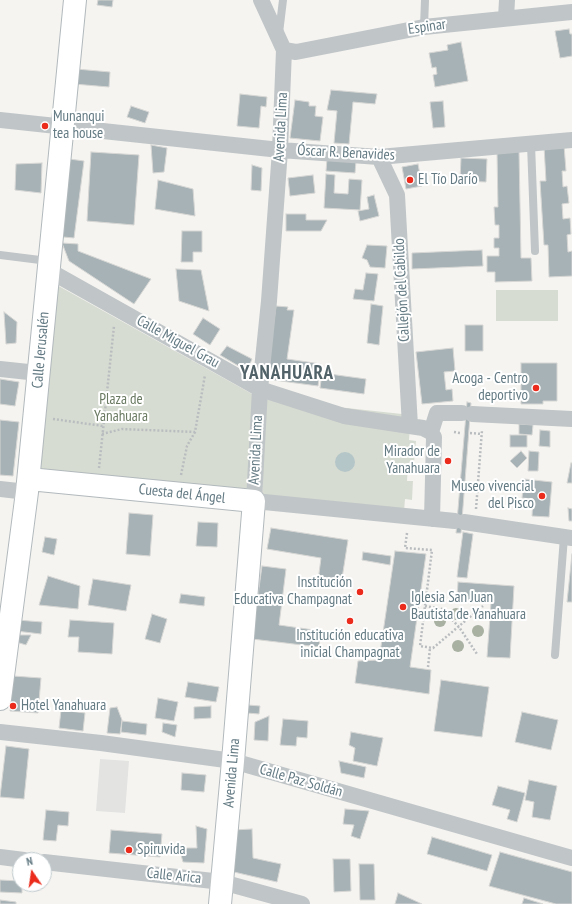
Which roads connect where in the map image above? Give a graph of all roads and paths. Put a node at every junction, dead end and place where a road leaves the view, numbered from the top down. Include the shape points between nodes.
1 (75, 0) edge
2 (261, 0) edge
3 (283, 0) edge
4 (425, 0) edge
5 (507, 0) edge
6 (572, 12) edge
7 (506, 18) junction
8 (424, 27) junction
9 (281, 45) junction
10 (0, 120) edge
11 (62, 126) junction
12 (572, 140) edge
13 (531, 144) junction
14 (280, 150) junction
15 (379, 157) junction
16 (535, 251) dead end
17 (0, 255) edge
18 (49, 266) junction
19 (116, 307) junction
20 (208, 359) junction
21 (0, 369) edge
22 (38, 373) junction
23 (260, 389) junction
24 (479, 414) junction
25 (35, 416) junction
26 (572, 419) edge
27 (103, 426) junction
28 (410, 426) junction
29 (195, 432) junction
30 (431, 432) junction
31 (454, 432) dead end
32 (460, 433) dead end
33 (470, 433) dead end
34 (102, 434) junction
35 (482, 434) junction
36 (28, 485) junction
37 (97, 486) junction
38 (0, 488) edge
39 (178, 494) junction
40 (254, 501) junction
41 (409, 516) junction
42 (432, 519) junction
43 (464, 522) junction
44 (568, 537) edge
45 (425, 606) junction
46 (482, 606) dead end
47 (458, 626) junction
48 (430, 648) junction
49 (477, 654) dead end
50 (555, 656) dead end
51 (428, 667) dead end
52 (0, 699) edge
53 (0, 732) edge
54 (233, 761) junction
55 (0, 857) edge
56 (12, 858) edge
57 (572, 858) edge
58 (52, 863) edge
59 (222, 882) junction
60 (220, 904) edge
61 (302, 904) edge

1 - 11 street, Calle Jerusalén
2 - 9 street, Avenida Lima
3 - 9 lane
4 - 8 lane
5 - 7 street
6 - 7 street, Espinar
7 - 8 street, Espinar
8 - 9 street, Espinar via 296,52
9 - 14 street, Avenida Lima
10 - 11 street, Óscar R. Benavides
11 - 14 street, Óscar R. Benavides
11 - 18 street, Calle Jerusalén
12 - 13 street, Óscar R. Benavides
13 - 15 street, Óscar R. Benavides
13 - 16 lane
14 - 15 street, Óscar R. Benavides
14 - 23 street, Avenida Lima
15 - 28 street, Callejón del Cabildo via 397,195
17 - 18 lane, Calle Miguel Grau
18 - 19 street, Calle Miguel Grau
18 - 22 street, Calle Jerusalén
19 - 20 street, Calle Miguel Grau
19 - 27 path
20 - 23 street, Calle Miguel Grau
20 - 29 path
21 - 22 street
22 - 25 street, Calle Jerusalén
23 - 28 street, Calle Miguel Grau via 344,416
23 - 40 street, Avenida Lima
24 - 26 street
24 - 30 street via 437,413
24 - 35 path
25 - 27 path
25 - 36 street, Calle Jerusalén
27 - 34 path
28 - 30 street, Calle Miguel Grau
29 - 34 path via 122,429
29 - 39 path via 187,446
30 - 42 street via 434,437
31 - 32 path
33 - 35 path
34 - 37 path
35 - 43 path
36 - 37 street, Cuesta del Ángel
36 - 38 street, Cuesta del Ángel
36 - 52 street, Calle Jerusalén
37 - 39 street, Cuesta del Ángel
39 - 40 street, Cuesta del Ángel
40 - 41 street, Cuesta del Ángel
40 - 54 street, Avenida Lima
41 - 42 street, Cuesta del Ángel
41 - 45 path via 405,548 432,550
42 - 43 street, Cuesta del Ángel
43 - 44 street, Cuesta del Ángel
44 - 50 lane
45 - 47 path via 442,609
45 - 48 path via 420,646
46 - 47 path
47 - 48 path
47 - 49 path
48 - 51 path
53 - 54 street, Calle Paz Soldán
54 - 57 street, Calle Paz Soldán
54 - 59 street, Avenida Lima
55 - 56 street
58 - 59 street, Calle Arica
59 - 60 street, Avenida Lima
59 - 61 street, Calle Arica

